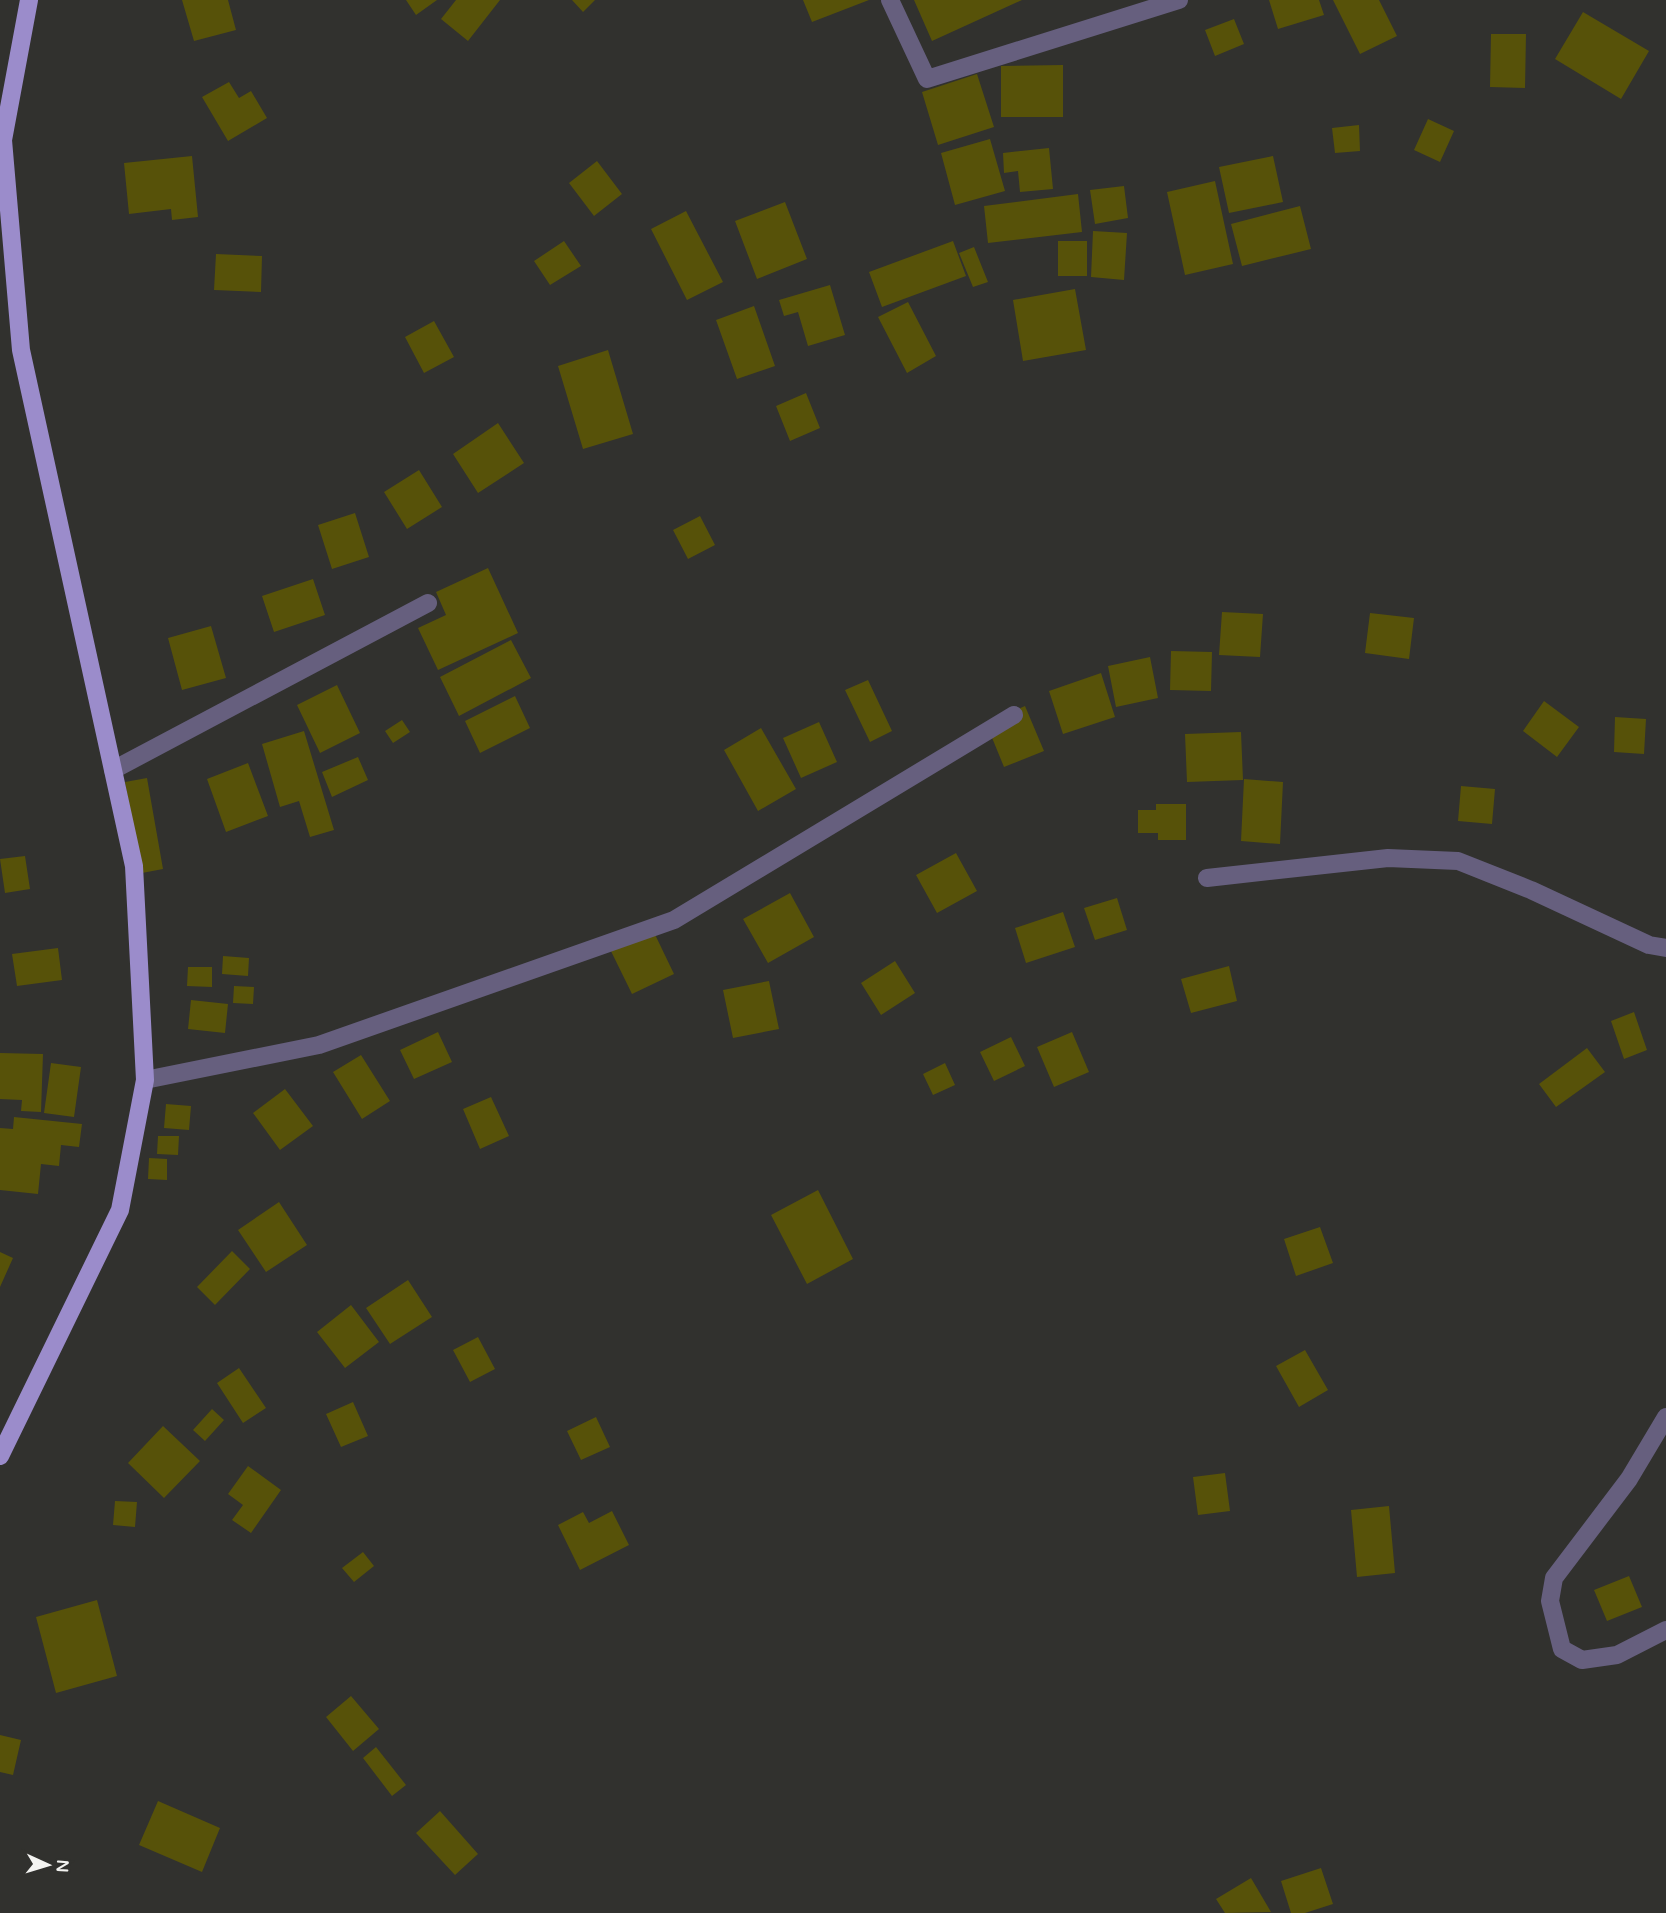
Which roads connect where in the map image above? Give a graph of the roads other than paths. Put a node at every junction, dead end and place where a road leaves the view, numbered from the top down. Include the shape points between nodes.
1 (29, 0) edge
2 (890, 0) edge
3 (1179, 0) edge
4 (428, 603) dead end
5 (1014, 715) dead end
6 (113, 770) junction
7 (1207, 878) dead end
8 (1666, 948) edge
9 (145, 1080) junction
10 (1666, 1417) edge
11 (0, 1456) edge
12 (1666, 1630) edge

1 - 6 main road via 3,140 21,350
2 - 3 street via 927,79
4 - 6 street
5 - 9 street via 674,920 319,1045
6 - 9 main road via 134,866
7 - 8 street via 1388,858 1458,861 1649,945
9 - 11 main road via 120,1210
10 - 12 street via 1629,1479 1554,1578 1550,1601 1562,1649 1582,1660 1617,1655

